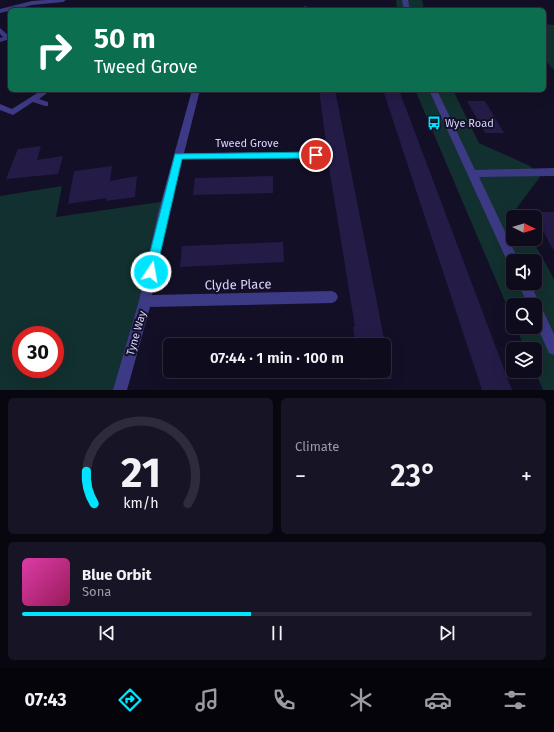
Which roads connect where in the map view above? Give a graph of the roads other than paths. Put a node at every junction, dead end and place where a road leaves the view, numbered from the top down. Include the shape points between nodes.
1 (63, 0) edge
2 (12, 8) edge
3 (0, 30) edge
4 (6, 38) edge
5 (44, 92) edge
6 (195, 92) edge
7 (434, 92) edge
8 (32, 99) junction
9 (45, 104) dead end
10 (0, 108) edge
11 (316, 155) dead end
12 (178, 156) junction
13 (554, 172) edge
14 (473, 174) junction
15 (510, 254) edge
16 (332, 297) dead end
17 (145, 301) junction
18 (542, 323) edge
19 (554, 348) edge
20 (120, 390) edge

1 - 2 street
3 - 4 street
5 - 8 street
6 - 12 street, Tyne Way
7 - 14 street
8 - 9 street
8 - 10 street via 13,112
11 - 12 street, Tweed Grove
12 - 17 street, Tyne Way
13 - 14 street
14 - 15 street
16 - 17 street, Clyde Place
17 - 20 street, Tyne Way
18 - 19 street

